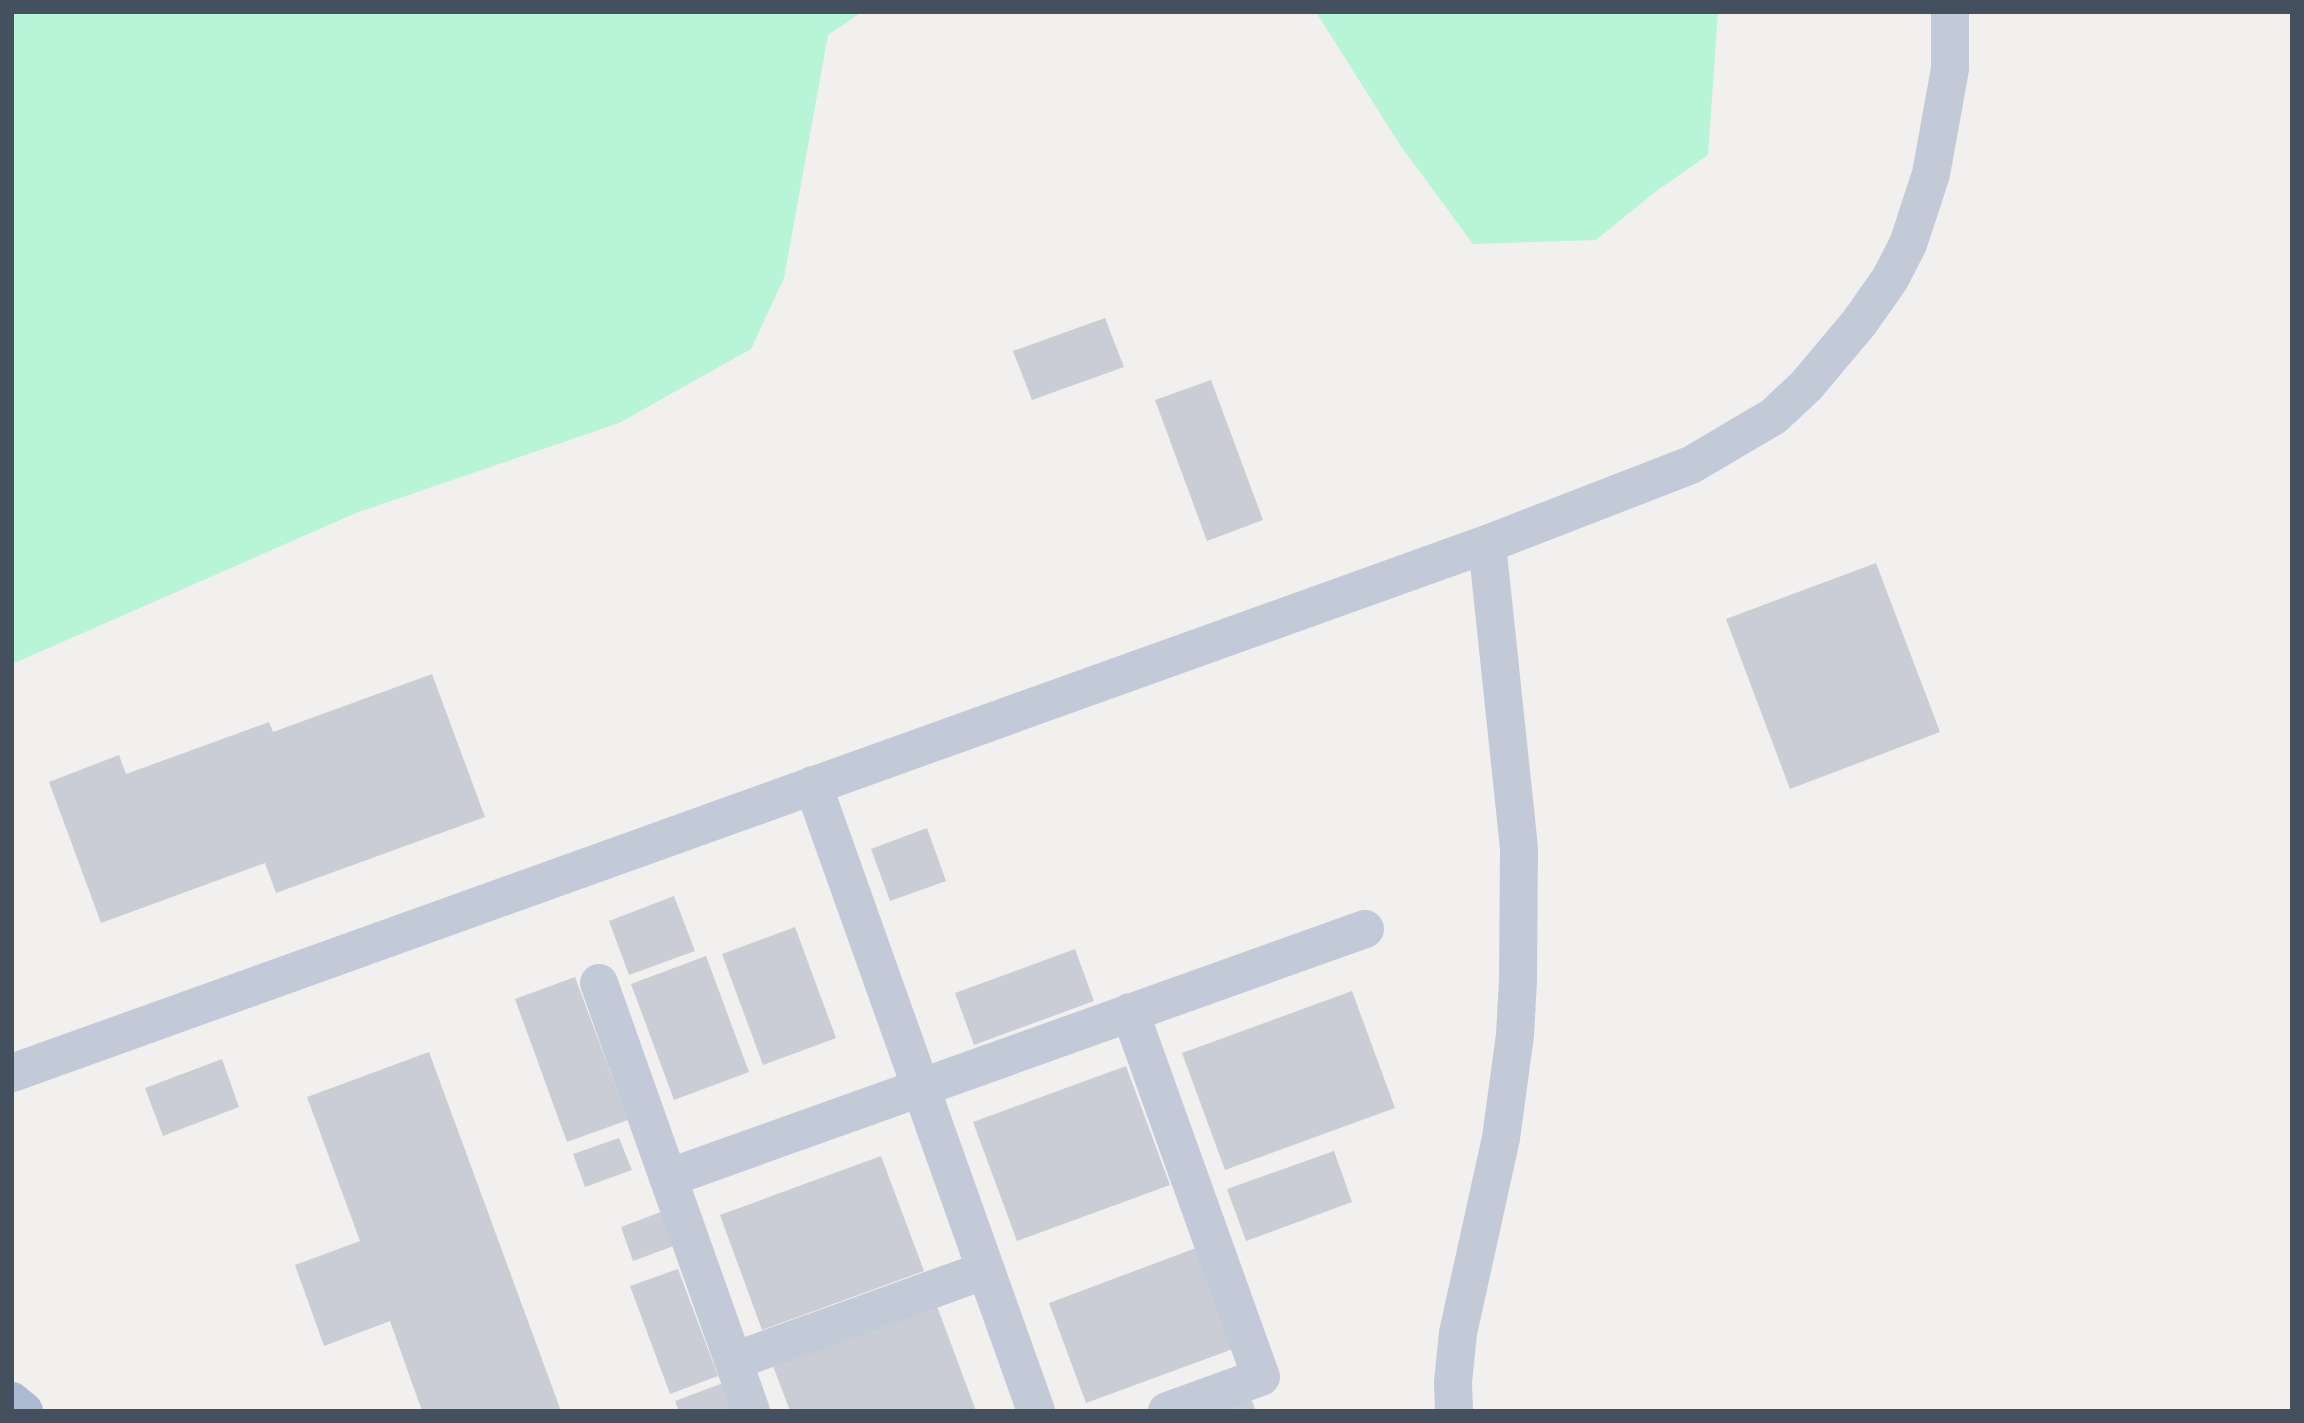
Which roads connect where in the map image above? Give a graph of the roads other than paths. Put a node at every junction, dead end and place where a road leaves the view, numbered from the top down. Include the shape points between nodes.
1 (1950, 12) edge
2 (1487, 544) junction
3 (813, 785) junction
4 (1365, 929) dead end
5 (599, 983) dead end
6 (1130, 1012) junction
7 (12, 1073) edge
8 (921, 1087) junction
9 (668, 1178) junction
10 (986, 1270) junction
11 (734, 1361) junction
12 (12, 1401) edge
13 (23, 1411) edge
14 (751, 1411) edge
15 (1036, 1411) edge
16 (1167, 1411) edge
17 (1454, 1411) edge

1 - 2 street via 1950,69 1931,174 1908,244 1859,323 1806,386 1774,416 1691,465
2 - 3 street
2 - 17 street via 1519,848 1518,981 1501,1138 1458,1333
3 - 7 street
3 - 8 street
4 - 6 street
5 - 9 street
6 - 8 street
6 - 16 street via 1261,1377
8 - 9 street
8 - 10 street
9 - 11 street
10 - 11 street
10 - 15 street
11 - 14 street
12 - 13 main road

